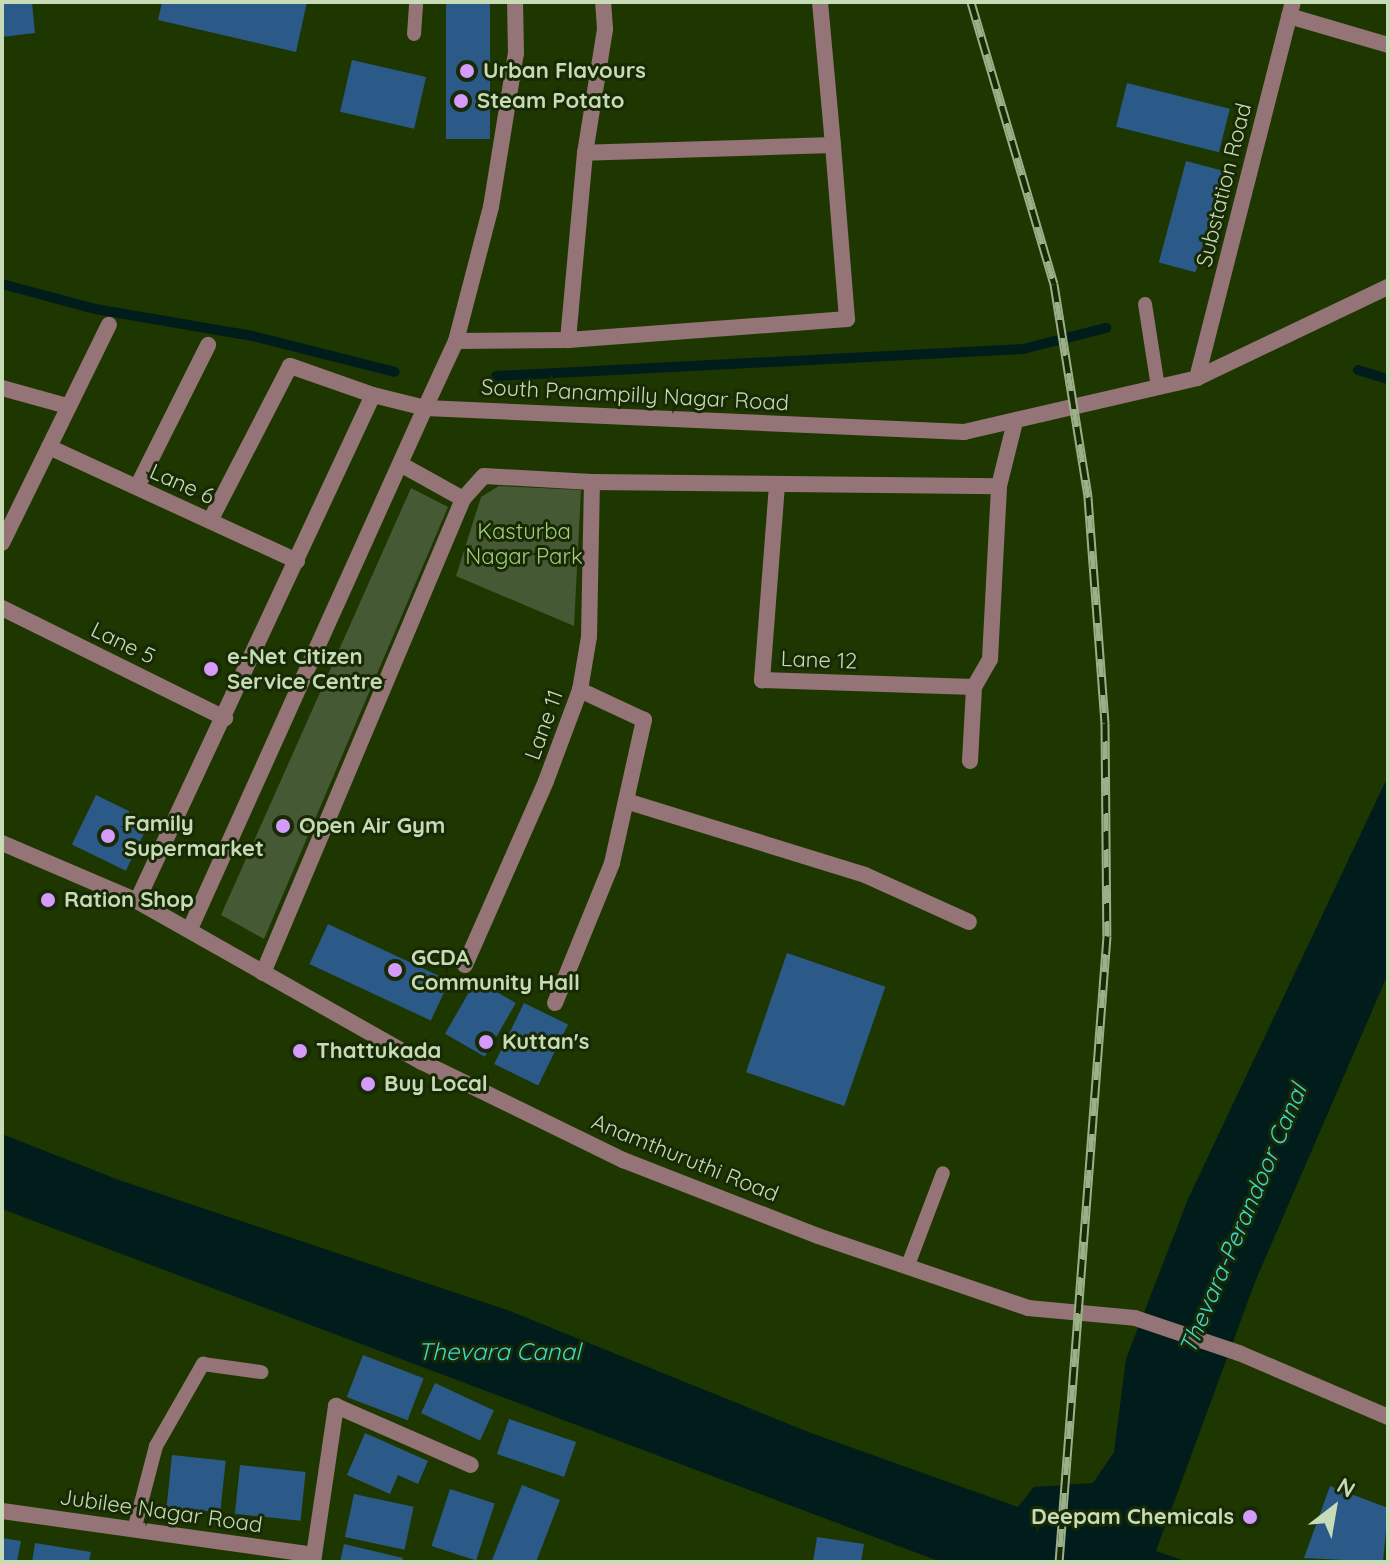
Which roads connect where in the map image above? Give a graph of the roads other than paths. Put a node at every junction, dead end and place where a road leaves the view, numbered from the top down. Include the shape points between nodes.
1 (416, 2) edge
2 (515, 2) edge
3 (603, 2) edge
4 (820, 2) edge
5 (1291, 9) edge
6 (414, 34) dead end
7 (1388, 45) edge
8 (833, 145) junction
9 (585, 153) junction
10 (1388, 287) edge
11 (1145, 304) dead end
12 (109, 325) dead end
13 (568, 340) junction
14 (456, 341) junction
15 (208, 345) dead end
16 (1197, 378) junction
17 (1158, 387) junction
18 (2, 388) edge
19 (373, 395) junction
20 (67, 406) junction
21 (425, 408) junction
22 (1015, 422) junction
23 (49, 447) junction
24 (402, 465) junction
25 (592, 482) junction
26 (777, 485) junction
27 (999, 486) junction
28 (137, 487) junction
29 (463, 499) junction
30 (210, 521) junction
31 (2, 543) edge
32 (297, 561) junction
33 (2, 608) edge
34 (974, 687) junction
35 (580, 690) junction
36 (225, 718) junction
37 (970, 761) dead end
38 (626, 801) junction
39 (2, 843) edge
40 (137, 901) junction
41 (969, 922) dead end
42 (190, 929) junction
43 (465, 965) dead end
44 (263, 973) junction
45 (555, 1003) dead end
46 (943, 1173) dead end
47 (908, 1265) junction
48 (261, 1372) dead end
49 (1388, 1417) edge
50 (471, 1465) dead end
51 (2, 1511) edge
52 (134, 1530) junction
53 (314, 1558) edge

1 - 6 lane
2 - 14 street via 516,53 491,207
3 - 9 street via 605,29
4 - 8 street
5 - 7 street
5 - 16 street, Substation Road
8 - 9 street
8 - 13 street via 847,319
9 - 13 street
10 - 16 street, South Panampilly Nagar Road
11 - 17 lane
12 - 20 street
13 - 14 street
14 - 21 street
15 - 28 street
16 - 17 street, South Panampilly Nagar Road
17 - 22 street, South Panampilly Nagar Road
18 - 20 street
19 - 21 street, South Panampilly Nagar Road
19 - 30 street, South Panampilly Nagar Road via 290,366
19 - 32 street
20 - 23 street
21 - 22 street, South Panampilly Nagar Road via 964,432
21 - 24 street
22 - 27 street
23 - 28 street, Lane 6
23 - 31 street
24 - 29 street
24 - 42 street
25 - 26 street
25 - 29 street via 484,476
25 - 35 street, Lane 11 via 589,637
26 - 27 street
26 - 34 street, Lane 12 via 762,680
27 - 34 street via 990,659
28 - 30 street, Lane 6
29 - 44 street
30 - 32 street, Lane 6
32 - 36 street
33 - 36 street, Lane 5
34 - 37 street
35 - 38 street via 644,720
35 - 43 street, Lane 11
36 - 40 street
38 - 41 street via 865,875
38 - 45 street via 612,863
39 - 40 street, Anamthuruthi Road
40 - 42 street, Anamthuruthi Road
42 - 44 street, Anamthuruthi Road
44 - 47 street, Anamthuruthi Road via 422,1062 623,1160
46 - 47 lane
47 - 49 street, Anamthuruthi Road via 1028,1308 1135,1318 1239,1353
48 - 52 lane via 203,1364 156,1446
50 - 53 street via 336,1406
51 - 52 street, Jubilee Nagar Road
52 - 53 street, Jubilee Nagar Road

